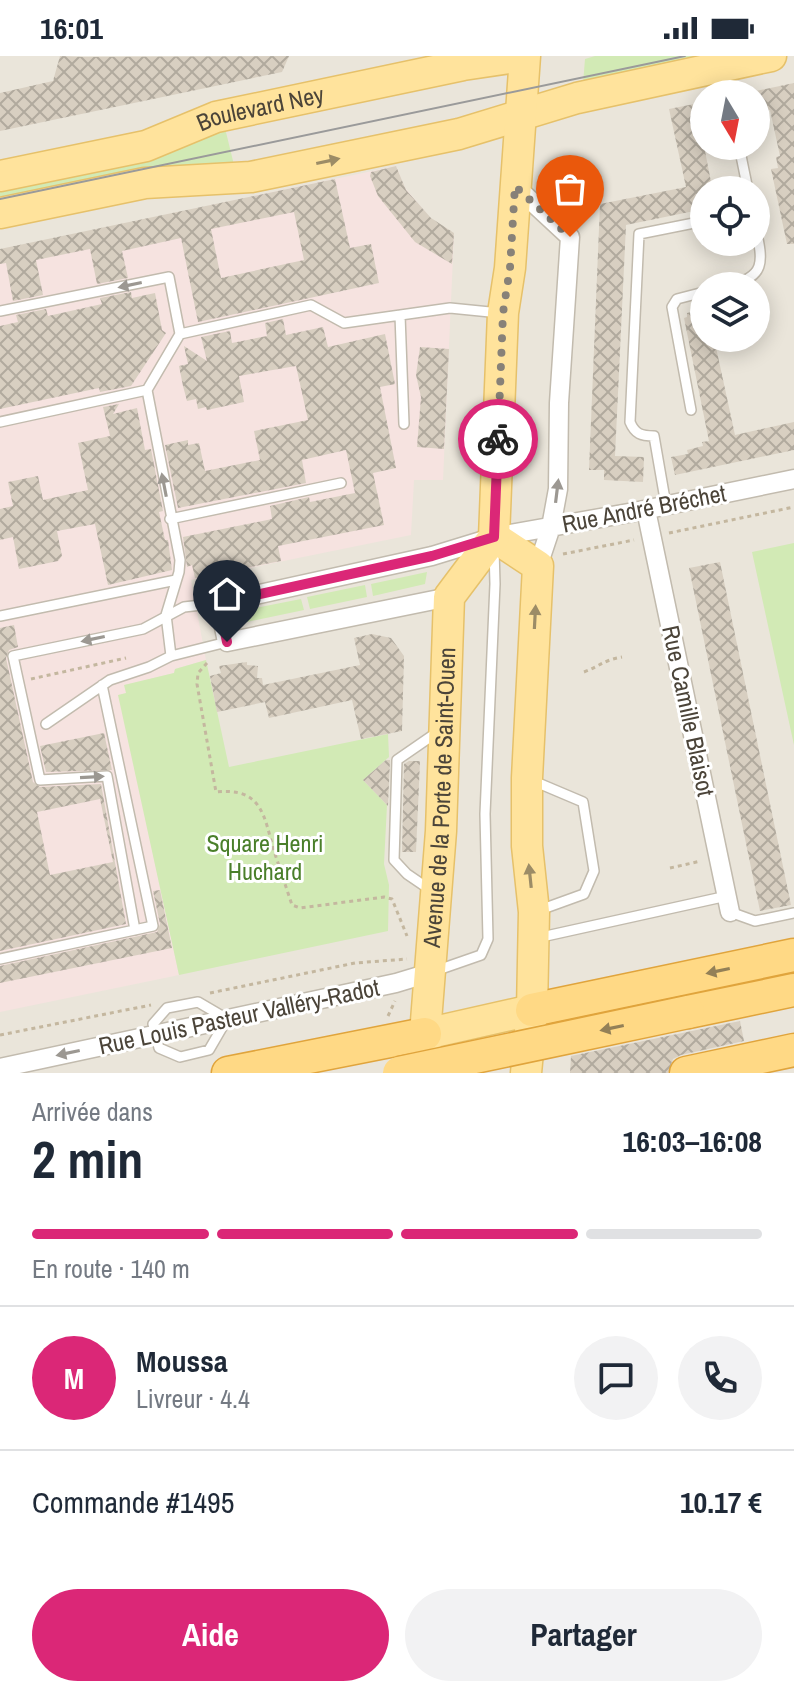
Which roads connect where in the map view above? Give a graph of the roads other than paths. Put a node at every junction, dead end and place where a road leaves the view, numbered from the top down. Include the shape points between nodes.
1 (524, 56) edge
2 (771, 56) edge
3 (427, 64) edge
4 (520, 116) junction
5 (0, 176) edge
6 (515, 186) junction
7 (0, 213) edge
8 (690, 224) edge
9 (690, 296) edge
10 (0, 311) edge
11 (503, 313) junction
12 (400, 315) junction
13 (180, 334) junction
14 (147, 390) junction
15 (691, 410) dead end
16 (0, 422) edge
17 (404, 424) dead end
18 (794, 479) edge
19 (341, 483) dead end
20 (666, 505) junction
21 (646, 510) junction
22 (170, 519) junction
23 (551, 527) junction
24 (494, 537) junction
25 (538, 566) junction
26 (176, 580) junction
27 (449, 597) junction
28 (219, 603) junction
29 (166, 615) junction
30 (0, 616) edge
31 (227, 642) junction
32 (171, 656) junction
33 (102, 685) junction
34 (46, 724) dead end
35 (446, 727) junction
36 (527, 778) junction
37 (436, 893) junction
38 (728, 904) junction
39 (794, 913) edge
40 (534, 925) junction
41 (135, 930) junction
42 (794, 955) edge
43 (0, 959) edge
44 (423, 965) junction
45 (794, 990) edge
46 (532, 1010) junction
47 (227, 1019) junction
48 (156, 1034) junction
49 (425, 1034) junction
50 (794, 1050) edge
51 (0, 1068) edge
52 (228, 1073) edge
53 (399, 1073) edge
54 (427, 1073) edge
55 (526, 1073) edge
56 (686, 1073) edge

1 - 3 main road, Boulevard Ney
1 - 4 main road
2 - 4 main road via 577,98
3 - 5 main road, Boulevard Ney via 216,117 146,146
4 - 6 main road
7 -> 4 main road via 145,183 251,177 459,134
6 - 11 main road
23 -> 6 street via 558,489 570,237
8 - 20 lane via 639,234 630,422 642,436 654,436
9 - 15 lane via 677,299 672,307
13 -> 10 lane via 169,277
11 - 12 lane via 450,308
11 - 24 main road
12 - 13 lane via 344,323 311,305
12 - 17 lane
13 - 14 lane
14 - 16 lane
22 -> 14 lane
18 - 20 street, Rue André Bréchet
19 - 22 lane
20 - 21 street, Rue André Bréchet
21 - 23 street, Rue André Bréchet
21 - 38 street, Rue Camille Blaisot
22 - 26 lane via 180,560
23 - 24 street, Rue André Bréchet
23 - 25 street
24 - 25 main road
24 - 27 main road
24 - 28 street, Rue André Bréchet via 432,556
24 - 44 lane via 485,814 488,939 481,955
36 -> 25 main road
26 - 29 lane
26 - 30 lane
27 - 31 street
27 - 35 main road, Avenue de la Porte de Saint-Ouen
28 - 29 lane via 195,604
28 - 31 street
29 - 32 lane
29 -> 41 lane via 143,629 13,656 40,780 107,776
31 - 32 lane
32 - 33 lane
33 - 34 lane
33 - 41 lane via 153,926
35 - 37 main road, Avenue de la Porte de Saint-Ouen
35 - 37 lane via 397,760 394,860
40 -> 36 main road
36 - 40 lane via 583,802 594,871 584,894
37 - 44 main road, Avenue de la Porte de Saint-Ouen
38 - 39 lane via 755,921
38 - 40 lane
40 - 46 main road
41 - 43 lane
42 -> 46 highway
44 - 47 street, Rue Louis Pasteur Valléry-Radot via 396,983
44 - 49 main road, Avenue de la Porte de Saint-Ouen
45 -> 53 highway, bridge
46 - 49 main road
46 - 55 main road
47 - 48 street, Rue Louis Pasteur Valléry-Radot
47 - 48 lane via 209,1050 195,1054 180,1057 159,1048
48 -> 51 street, Rue Louis Pasteur Valléry-Radot
49 - 52 highway
49 - 54 main road, Avenue de la Porte de Saint-Ouen
50 - 56 highway

